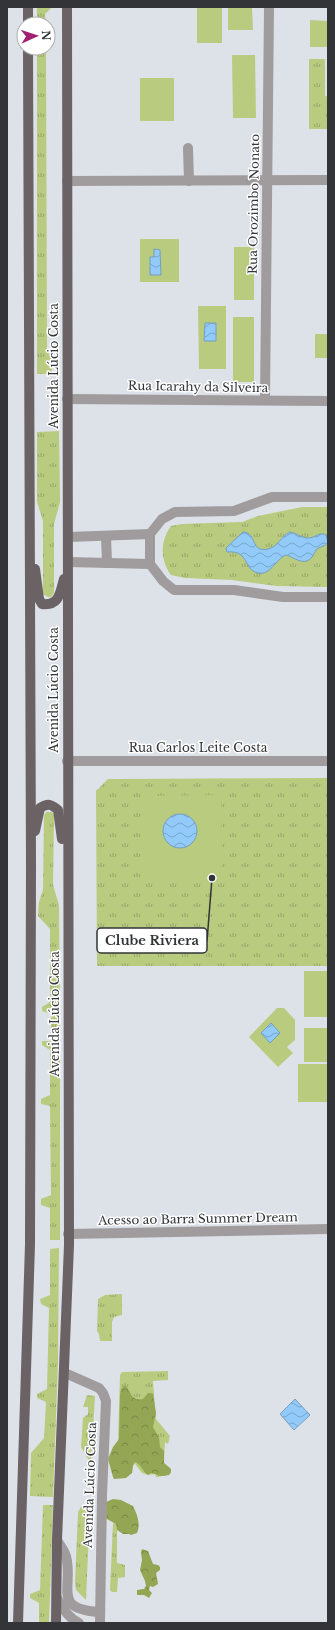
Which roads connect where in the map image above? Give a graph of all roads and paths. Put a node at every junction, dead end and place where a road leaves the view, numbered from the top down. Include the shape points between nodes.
1 (67, 7) edge
2 (269, 7) edge
3 (28, 56) edge
4 (188, 148) dead end
5 (267, 180) junction
6 (328, 180) edge
7 (67, 181) junction
8 (189, 181) junction
9 (67, 399) junction
10 (265, 400) junction
11 (328, 401) edge
12 (328, 497) edge
13 (30, 524) junction
14 (150, 534) junction
15 (106, 536) junction
16 (68, 537) junction
17 (107, 562) junction
18 (150, 564) junction
19 (68, 565) junction
20 (328, 597) edge
21 (67, 761) junction
22 (328, 762) edge
23 (30, 866) junction
24 (67, 877) junction
25 (328, 1229) edge
26 (68, 1234) junction
27 (65, 1373) junction
28 (57, 1540) junction
29 (57, 1598) junction
30 (99, 1612) junction
31 (18, 1623) edge
32 (56, 1623) edge
33 (79, 1623) edge
34 (100, 1623) edge

1 - 7 main road, Avenida Lúcio Costa
2 - 5 street, Rua Orozimbo Nonato
3 - 13 main road, Avenida Lúcio Costa
4 - 8 street
5 - 6 street
5 - 8 street
5 - 10 street, Rua Orozimbo Nonato
7 - 8 street
7 - 9 main road, Avenida Lúcio Costa
9 - 10 street, Rua Icarahy da Silveira
9 - 16 main road, Avenida Lúcio Costa
10 - 11 street, Rua Icarahy da Silveira
12 - 14 street via 272,497 234,511 175,512 162,519
13 - 19 main road via 39,599 42,604 49,605 58,598
13 - 23 main road, Avenida Lúcio Costa
14 - 15 street
14 - 18 street
15 - 16 street
15 - 17 street
16 - 19 main road, Avenida Lúcio Costa
17 - 18 street
17 - 19 street
18 - 20 street via 174,590 234,590 283,597
19 - 21 main road, Avenida Lúcio Costa
21 - 22 street, Rua Carlos Leite Costa
21 - 24 main road, Avenida Lúcio Costa
23 - 24 main road via 40,808 51,804 58,810
23 - 31 main road, Avenida Lúcio Costa via 30,1244
24 - 26 main road, Avenida Lúcio Costa
25 - 26 street, Acesso ao Barra Summer Dream
26 - 27 main road, Avenida Lúcio Costa
27 - 28 main road, Avenida Lúcio Costa
27 - 30 street, Avenida Lúcio Costa via 99,1388 106,1401
28 - 29 main road, Avenida Lúcio Costa
28 - 30 street via 66,1555 70,1602 77,1609
29 - 32 main road, Avenida Lúcio Costa
29 - 33 street via 65,1612
30 - 34 street, Avenida Lúcio Costa

